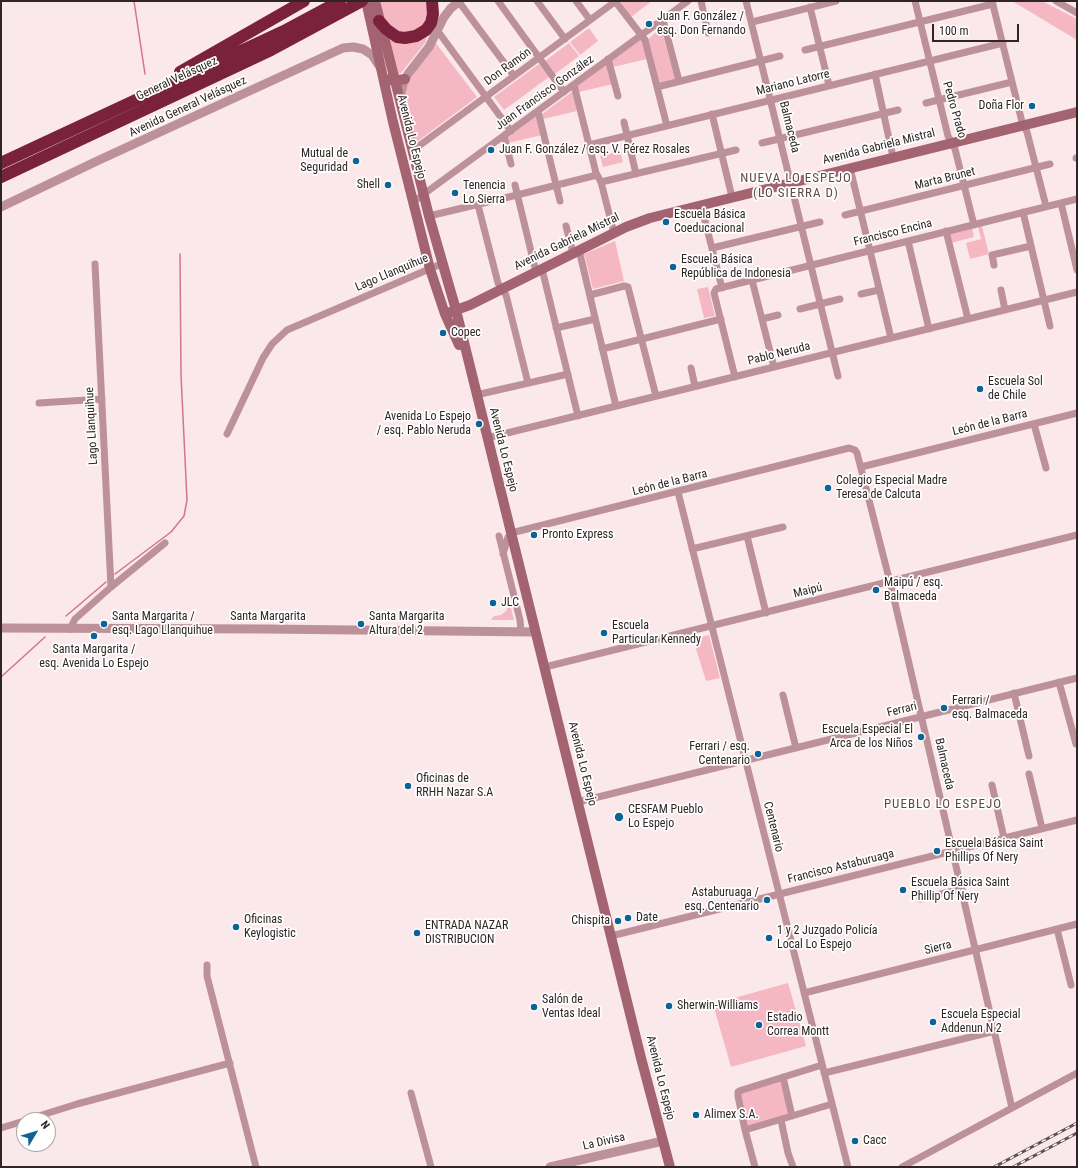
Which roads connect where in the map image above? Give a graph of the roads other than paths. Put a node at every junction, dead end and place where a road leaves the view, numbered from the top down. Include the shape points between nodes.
1 (304, 1) edge
2 (340, 1) edge
3 (362, 1) edge
4 (366, 1) edge
5 (375, 1) edge
6 (432, 1) edge
7 (460, 1) edge
8 (498, 1) edge
9 (537, 1) edge
10 (576, 1) edge
11 (616, 1) edge
12 (688, 1) edge
13 (701, 1) edge
14 (746, 1) edge
15 (836, 1) edge
16 (915, 1) edge
17 (1056, 1) edge
18 (992, 2) edge
19 (810, 7) junction
20 (1077, 12) edge
21 (590, 20) junction
22 (663, 20) junction
23 (379, 21) junction
24 (752, 22) junction
25 (920, 22) junction
26 (437, 30) junction
27 (708, 33) dead end
28 (641, 35) junction
29 (565, 39) junction
30 (1003, 43) junction
31 (820, 47) junction
32 (376, 49) junction
33 (805, 50) dead end
34 (780, 56) dead end
35 (539, 58) junction
36 (608, 59) junction
37 (761, 61) junction
38 (930, 61) junction
39 (380, 67) junction
40 (875, 74) junction
41 (514, 76) junction
42 (400, 80) junction
43 (679, 81) junction
44 (1012, 82) junction
45 (574, 85) junction
46 (829, 85) junction
47 (657, 87) junction
48 (564, 92) junction
49 (618, 96) dead end
50 (486, 97) junction
51 (771, 100) junction
52 (939, 100) junction
53 (926, 103) dead end
54 (118, 109) junction
55 (898, 110) dead end
56 (538, 111) junction
57 (1077, 112) edge
58 (712, 114) junction
59 (884, 114) junction
60 (404, 115) junction
61 (392, 118) junction
62 (624, 122) dead end
63 (1024, 125) junction
64 (667, 126) junction
65 (511, 131) junction
66 (627, 135) junction
67 (504, 136) junction
68 (780, 139) junction
69 (762, 143) dead end
70 (951, 143) junction
71 (589, 145) junction
72 (736, 150) dead end
73 (412, 151) junction
74 (722, 154) junction
75 (893, 157) junction
76 (1, 163) edge
77 (511, 164) dead end
78 (1050, 164) dead end
79 (850, 168) junction
80 (1036, 168) junction
81 (636, 174) junction
82 (597, 175) junction
83 (1, 177) edge
84 (601, 182) junction
85 (791, 182) junction
86 (515, 185) dead end
87 (556, 186) junction
88 (963, 186) junction
89 (423, 194) junction
90 (518, 196) junction
91 (732, 197) junction
92 (1077, 199) edge
93 (560, 201) dead end
94 (413, 202) junction
95 (1061, 203) junction
96 (478, 205) junction
97 (701, 205) junction
98 (1046, 206) junction
99 (1, 207) edge
100 (860, 211) junction
101 (1023, 212) junction
102 (845, 215) dead end
103 (429, 216) junction
104 (820, 222) dead end
105 (974, 225) junction
106 (566, 226) dead end
107 (802, 226) junction
108 (946, 231) junction
109 (614, 233) junction
110 (908, 241) junction
111 (1031, 246) junction
112 (712, 248) junction
113 (870, 250) junction
114 (576, 252) junction
115 (95, 264) dead end
116 (441, 264) junction
117 (811, 265) junction
118 (994, 265) dead end
119 (430, 269) junction
120 (539, 270) junction
121 (1077, 270) edge
122 (752, 280) junction
123 (502, 289) junction
124 (718, 289) junction
125 (879, 290) junction
126 (1001, 290) dead end
127 (1077, 292) edge
128 (861, 294) dead end
129 (590, 295) junction
130 (840, 300) dead end
131 (1044, 300) junction
132 (820, 304) junction
133 (800, 309) dead end
134 (456, 310) junction
135 (1005, 310) junction
136 (445, 314) junction
137 (778, 315) dead end
138 (595, 319) junction
139 (721, 319) junction
140 (762, 319) junction
141 (968, 319) junction
142 (1050, 326) dead end
143 (556, 328) junction
144 (929, 329) junction
145 (891, 338) junction
146 (641, 339) junction
147 (602, 349) junction
148 (832, 352) junction
149 (469, 367) junction
150 (774, 367) junction
151 (691, 368) dead end
152 (568, 374) junction
153 (838, 376) dead end
154 (735, 377) junction
155 (528, 383) junction
156 (695, 386) junction
157 (476, 395) junction
158 (656, 396) junction
159 (102, 398) junction
160 (39, 403) dead end
161 (616, 406) junction
162 (1077, 413) edge
163 (578, 416) junction
164 (1034, 424) junction
165 (227, 434) dead end
166 (487, 438) junction
167 (855, 450) joint
168 (861, 467) junction
169 (1046, 468) dead end
170 (678, 492) junction
171 (784, 527) dead end
172 (510, 533) junction
173 (1077, 535) edge
174 (499, 536) dead end
175 (747, 536) junction
176 (165, 543) dead end
177 (692, 549) junction
178 (503, 554) junction
179 (890, 582) junction
180 (111, 587) junction
181 (766, 613) junction
182 (712, 626) junction
183 (1, 628) edge
184 (70, 629) junction
185 (522, 632) junction
186 (535, 632) junction
187 (545, 668) junction
188 (1077, 678) edge
189 (1059, 682) junction
190 (1014, 693) junction
191 (783, 695) dead end
192 (922, 716) junction
193 (1074, 728) edge
194 (1076, 744) edge
195 (796, 748) junction
196 (1029, 756) dead end
197 (745, 760) junction
198 (1029, 774) dead end
199 (992, 785) dead end
200 (578, 802) junction
201 (1077, 820) edge
202 (1042, 828) junction
203 (1004, 838) junction
204 (953, 850) junction
205 (962, 889) junction
206 (779, 894) junction
207 (920, 900) dead end
208 (1077, 924) edge
209 (1057, 929) junction
210 (611, 936) junction
211 (976, 950) junction
212 (207, 965) dead end
213 (1071, 984) dead end
214 (804, 993) junction
215 (995, 1031) junction
216 (230, 1063) junction
217 (822, 1065) junction
218 (824, 1073) junction
219 (1077, 1073) edge
220 (783, 1077) junction
221 (411, 1093) dead end
222 (832, 1104) junction
223 (1012, 1108) junction
224 (51, 1112) edge
225 (792, 1116) junction
226 (781, 1120) junction
227 (16, 1123) edge
228 (1, 1128) edge
229 (745, 1130) junction
230 (663, 1141) junction
231 (256, 1167) edge
232 (431, 1167) edge
233 (550, 1167) edge
234 (670, 1167) edge
235 (755, 1167) edge
236 (793, 1167) edge
237 (848, 1167) edge
238 (902, 1167) edge

1 - 54 highway
2 - 54 highway, General Velásquez via 284,31
3 - 83 highway, General Velásquez via 271,50
4 - 32 main road, Avenida Lo Espejo
5 - 23 main road, Avenida Lo Espejo
6 - 23 highway via 431,23 426,30 416,36 397,37
7 - 26 street via 448,12
7 - 41 street
8 - 35 street
9 - 29 street
10 - 21 street
11 - 21 street, Don Ramón
11 - 28 street
12 - 22 street, Juan Francisco González
13 - 27 street
14 - 24 street, Balmaceda
15 - 19 street
16 - 25 street, Pedro Prado
17 - 20 street
18 - 25 street
18 - 30 street
19 - 24 street
19 - 31 street
21 - 29 street, Don Ramón
22 - 28 street, Juan Francisco González
22 - 43 street
23 - 42 main road, Avenida Lo Espejo
24 - 37 street, Balmaceda
25 - 31 street
25 - 38 street, Pedro Prado
26 - 42 street via 426,51
26 - 50 street
28 - 36 street, Juan Francisco González
28 - 47 street via 645,40
29 - 35 street, Don Ramón
30 - 38 street, Mariano Latorre
30 - 44 street
31 - 33 street
31 - 46 street
32 - 39 main road, Avenida Lo Espejo
32 - 42 main road via 386,76 390,80
34 - 37 street
35 - 41 street, Don Ramón
35 - 48 street
36 - 45 street, Juan Francisco González
36 - 49 street
37 - 43 street
37 - 51 street, Balmaceda
38 - 40 street, Mariano Latorre
38 - 52 street, Pedro Prado
39 - 61 main road, Avenida Lo Espejo
39 - 99 street, Avenida General Velásquez via 372,55 363,49 343,48
40 - 46 street, Mariano Latorre
40 - 59 street
41 - 50 street, Don Ramón
42 - 60 main road, Avenida Lo Espejo via 400,100
43 - 47 street
44 - 52 street
44 - 63 street
45 - 48 street, Juan Francisco González
45 - 71 street
46 - 51 street, Mariano Latorre
47 - 64 street
48 - 56 street, Juan Francisco González
50 - 65 street
50 - 73 street, Don Ramón
51 - 58 street, Mariano Latorre
51 - 68 street, Balmaceda
52 - 53 street
52 - 70 street, Pedro Prado
54 - 76 highway, General Velásquez
55 - 59 street
56 - 65 street, Juan Francisco González
56 - 87 street
57 - 63 main road, Avenida Gabriela Mistral
58 - 64 street, Mariano Latorre
58 - 74 street
59 - 68 street
59 - 75 street
60 - 61 main road via 397,113
60 - 73 main road, Avenida Lo Espejo
61 - 94 main road, Avenida Lo Espejo
62 - 66 street
63 - 70 main road, Avenida Gabriela Mistral
63 - 80 street
64 - 66 street, Mariano Latorre
65 - 67 street, Juan Francisco González
66 - 71 street, Mariano Latorre
66 - 81 street
67 - 77 street
67 - 89 street, Juan Francisco González
68 - 69 street
68 - 85 street, Balmaceda
70 - 75 main road, Avenida Gabriela Mistral
70 - 88 street, Pedro Prado via 955,149
71 - 82 street
72 - 74 street
73 - 89 main road, Avenida Lo Espejo
74 - 81 street
74 - 91 street
75 - 79 main road, Avenida Gabriela Mistral
78 - 80 street, Marta Brunet
79 - 85 main road, Avenida Gabriela Mistral
79 - 100 street
80 - 88 street, Marta Brunet
80 - 98 street
81 - 84 street
82 - 84 street
82 - 87 street
84 - 109 street
85 - 91 main road, Avenida Gabriela Mistral
85 - 107 street, Balmaceda
86 - 90 street
87 - 90 street
87 - 93 street
88 - 100 street, Marta Brunet
88 - 105 street, Pedro Prado
89 - 94 street, Juan Francisco González
89 - 103 main road, Avenida Lo Espejo
90 - 96 street
90 - 120 street
91 - 97 main road, Avenida Gabriela Mistral
92 - 95 street, Francisco Encina
94 - 119 main road, Avenida Lo Espejo
95 - 98 street, Francisco Encina
95 - 121 street
96 - 103 street
96 - 123 street via 498,283
97 - 109 main road, Avenida Gabriela Mistral via 650,218
97 - 112 street
98 - 101 street, Francisco Encina
100 - 102 street, Marta Brunet
100 - 113 street
101 - 105 street, Francisco Encina
101 - 111 street
103 - 116 main road, Avenida Lo Espejo
104 - 107 street
105 - 108 street, Francisco Encina
106 - 114 street
107 - 112 street
107 - 117 street, Balmaceda
108 - 110 street, Francisco Encina
108 - 141 street
109 - 114 main road, Avenida Gabriela Mistral
110 - 113 street, Francisco Encina
110 - 144 street
111 - 118 street via 992,255
111 - 131 street
112 - 124 street
113 - 117 street, Francisco Encina
113 - 125 street
114 - 120 main road, Avenida Gabriela Mistral
114 - 129 street
115 - 159 street, Lago Llanquihue
116 - 119 street, Lago Llanquihue
116 - 134 main road, Avenida Lo Espejo
117 - 122 street, Francisco Encina
117 - 132 street, Balmaceda
119 - 136 main road, Avenida Lo Espejo
119 - 165 street, Lago Llanquihue via 287,330 272,344 263,358
120 - 123 main road, Avenida Gabriela Mistral
120 - 143 street
122 - 124 street, Francisco Encina
122 - 140 street
123 - 134 main road, Avenida Gabriela Mistral
123 - 155 street via 506,295
124 - 139 street
125 - 128 street
125 - 145 street
126 - 135 street
127 - 131 street, Pablo Neruda
129 - 138 street
129 - 146 street via 627,286
130 - 132 street
131 - 135 street, Pablo Neruda
131 - 142 street
132 - 133 street
132 - 148 street, Balmaceda
134 - 136 main road, Avenida Gabriela Mistral
134 - 149 main road, Avenida Lo Espejo
135 - 141 street, Pablo Neruda
136 - 149 main road, Avenida Lo Espejo
137 - 140 street
138 - 143 street
138 - 147 street
139 - 146 street
139 - 154 street
140 - 150 street
141 - 144 street, Pablo Neruda
143 - 152 street
144 - 145 street, Pablo Neruda
145 - 148 street, Pablo Neruda
146 - 147 street
146 - 158 street
147 - 161 street
148 - 150 street, Pablo Neruda
148 - 153 street, Balmaceda
149 - 157 main road, Avenida Lo Espejo
150 - 154 street, Pablo Neruda
151 - 156 street
152 - 155 street
152 - 163 street
154 - 156 street, Pablo Neruda
155 - 157 street
156 - 158 street, Pablo Neruda
157 - 166 main road, Avenida Lo Espejo
158 - 161 street, Pablo Neruda
159 - 160 street
159 - 180 street, Lago Llanquihue
161 - 163 street, Pablo Neruda
162 - 164 street, León de la Barra
163 - 166 street, Pablo Neruda
164 - 168 street, León de la Barra
164 - 169 street
166 - 172 main road, Avenida Lo Espejo
167 - 168 street, Balmaceda
167 - 170 street, León de la Barra via 849,448
168 - 179 street, Balmaceda
170 - 172 street, León de la Barra
170 - 177 street, Centenario
171 - 175 street
172 - 178 street
172 - 186 main road, Avenida Lo Espejo
173 - 179 street, Maipú
174 - 178 street
175 - 177 street
175 - 181 street
176 - 180 street
177 - 182 street, Centenario
178 - 185 street
179 - 181 street, Maipú
179 - 192 street, Balmaceda
180 - 184 street via 75,619
181 - 182 street, Maipú
182 - 187 street, Maipú
182 - 197 street, Centenario
183 - 184 street, Santa Margarita
184 - 185 street, Santa Margarita
185 - 186 street, Santa Margarita
186 - 187 main road, Avenida Lo Espejo
187 - 200 main road, Avenida Lo Espejo
188 - 189 street, Ferrari
189 - 190 street, Ferrari
189 - 193 street
190 - 192 street, Ferrari
190 - 196 street
191 - 195 street
192 - 195 street, Ferrari
192 - 204 street, Balmaceda
193 - 194 street
195 - 197 street, Ferrari
197 - 200 street, Ferrari
197 - 206 street, Centenario
198 - 202 street
199 - 203 street
200 - 210 main road, Avenida Lo Espejo
201 - 202 street, Francisco Astaburuaga
202 - 203 street, Francisco Astaburuaga
203 - 204 street, Francisco Astaburuaga
204 - 205 street, Balmaceda
204 - 206 street, Francisco Astaburuaga
205 - 207 street
205 - 211 street, Balmaceda
206 - 210 street, Francisco Astaburuaga
206 - 214 street, Centenario
208 - 209 street, Sierra
209 - 211 street, Sierra
209 - 213 street
210 - 230 main road, Avenida Lo Espejo
211 - 214 street, Sierra
211 - 215 street, Balmaceda
212 - 216 street via 207,976
214 - 217 street, Centenario
215 - 218 street
215 - 223 street, Balmaceda
216 - 224 street
216 - 231 street
217 - 218 street, Centenario
217 - 220 street
218 - 222 street, Centenario
219 - 223 street
220 - 225 street
220 - 229 street via 738,1092
221 - 232 street
222 - 225 street
222 - 237 street, Centenario
223 - 238 street
225 - 226 street
226 - 229 street
226 - 236 street
227 - 228 street
229 - 235 street
230 - 233 street, La Divisa
230 - 234 main road, Avenida Lo Espejo

